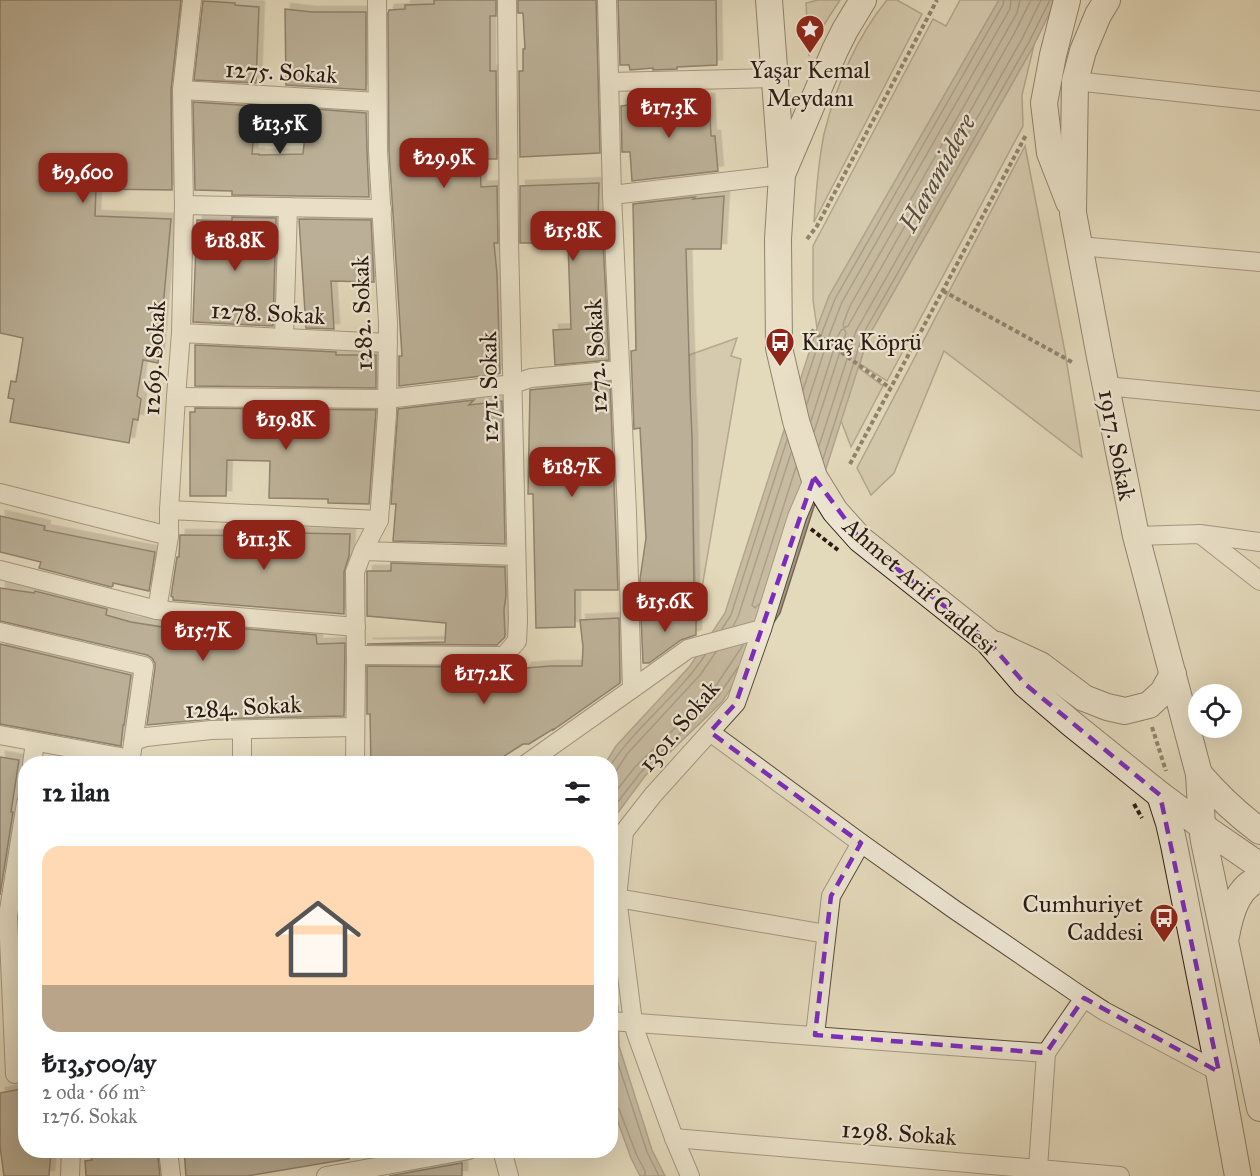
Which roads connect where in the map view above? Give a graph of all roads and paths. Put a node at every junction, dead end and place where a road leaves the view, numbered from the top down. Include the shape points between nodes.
1 (192, 0) edge
2 (377, 0) edge
3 (507, 0) edge
4 (607, 0) edge
5 (769, 0) edge
6 (863, 0) edge
7 (937, 0) edge
8 (1107, 0) edge
9 (1067, 3) edge
10 (774, 78) junction
11 (1075, 81) junction
12 (610, 82) junction
13 (182, 90) junction
14 (1260, 101) edge
15 (377, 102) junction
16 (1029, 129) dead end
17 (782, 176) junction
18 (612, 195) junction
19 (184, 205) junction
20 (288, 207) junction
21 (382, 209) junction
22 (1073, 213) junction
23 (807, 239) dead end
24 (1079, 246) junction
25 (1260, 262) edge
26 (943, 291) junction
27 (811, 330) dead end
28 (181, 333) junction
29 (284, 338) junction
30 (388, 343) junction
31 (1072, 362) dead end
32 (620, 370) junction
33 (513, 384) junction
34 (1106, 386) junction
35 (890, 388) junction
36 (176, 398) junction
37 (387, 399) junction
38 (1260, 400) edge
39 (850, 464) dead end
40 (814, 477) junction
41 (0, 493) edge
42 (169, 510) junction
43 (379, 520) junction
44 (1200, 534) junction
45 (169, 536) junction
46 (1136, 536) junction
47 (1260, 542) edge
48 (363, 551) junction
49 (516, 556) junction
50 (0, 570) edge
51 (1260, 581) edge
52 (157, 610) junction
53 (356, 627) junction
54 (762, 629) junction
55 (0, 633) edge
56 (988, 641) junction
57 (356, 655) junction
58 (1173, 674) junction
59 (632, 689) junction
60 (1149, 717) dead end
61 (355, 727) junction
62 (242, 730) junction
63 (710, 732) junction
64 (0, 735) edge
65 (35, 742) junction
66 (132, 754) edge
67 (33, 756) edge
68 (242, 756) edge
69 (355, 756) edge
70 (537, 756) edge
71 (1199, 774) junction
72 (1165, 787) junction
73 (1202, 826) junction
74 (1260, 831) edge
75 (861, 843) junction
76 (18, 853) edge
77 (1260, 866) edge
78 (1260, 879) edge
79 (618, 889) edge
80 (618, 898) edge
81 (8, 915) edge
82 (618, 919) edge
83 (826, 934) junction
84 (1224, 942) junction
85 (1083, 998) junction
86 (623, 1022) edge
87 (815, 1035) junction
88 (1047, 1053) junction
89 (1219, 1072) junction
90 (13, 1074) edge
91 (1260, 1108) edge
92 (674, 1138) junction
93 (71, 1158) edge
94 (169, 1158) edge
95 (425, 1158) edge
96 (504, 1158) edge
97 (1038, 1168) junction
98 (70, 1176) edge
99 (171, 1176) edge
100 (326, 1176) edge
101 (509, 1176) edge
102 (690, 1176) edge
103 (1120, 1176) edge
104 (1238, 1176) edge

1 - 13 street, 1269. Sokak
2 - 15 street, 1282. Sokak
3 - 33 street, 1271. Sokak
4 - 12 street, 1272. Sokak
5 - 10 main road, Ahmet Arif Caddesi
6 - 17 main road via 835,50
7 - 23 path
8 - 11 main road, 1917. Sokak via 1083,51
9 - 22 main road, 1917. Sokak via 1044,103 1050,153
10 - 12 street
10 - 17 main road, Ahmet Arif Caddesi
11 - 14 street
11 - 22 main road, 1917. Sokak
12 - 18 street, 1272. Sokak
13 - 15 street, 1275. Sokak
13 - 19 street, 1269. Sokak
15 - 21 street, 1282. Sokak
16 - 26 path
17 - 18 street
17 - 40 main road, Ahmet Arif Caddesi via 779,348
18 - 32 street, 1272. Sokak
19 - 20 street
19 - 28 street, 1269. Sokak
20 - 21 street
20 - 29 street
21 - 30 street, 1282. Sokak
22 - 24 main road, 1917. Sokak
24 - 25 street
24 - 34 main road, 1917. Sokak
26 - 31 path
26 - 35 path
27 - 35 path
28 - 29 street, 1278. Sokak
28 - 36 street, 1269. Sokak
29 - 30 street, 1278. Sokak
30 - 37 street, 1282. Sokak
32 - 33 street via 531,378
32 - 59 street, 1272. Sokak
33 - 37 street
33 - 49 street, 1271. Sokak
34 - 38 street
34 - 46 main road, 1917. Sokak
35 - 39 path
36 - 37 street
36 - 42 street, 1269. Sokak
37 - 43 street, 1282. Sokak
40 - 54 street, 1301. Sokak via 797,517
40 - 56 main road, Ahmet Arif Caddesi via 835,511 860,539
41 - 45 street
42 - 43 street
42 - 45 street, 1269. Sokak
43 - 48 street, 1282. Sokak
44 - 46 street
44 - 47 street
44 - 51 street
45 - 52 street, 1269. Sokak
46 - 58 main road, 1917. Sokak
48 - 49 street
48 - 53 street, 1282. Sokak via 355,572
49 - 57 street, 1271. Sokak via 517,641 504,656
50 - 52 street
52 - 53 street
53 - 57 street, 1282. Sokak
54 - 59 street via 688,649
54 - 63 street, 1301. Sokak via 736,703
55 - 66 street via 144,666
56 - 58 main road via 1040,665 1084,698 1107,708 1125,711 1149,705 1163,693
56 - 72 main road, Ahmet Arif Caddesi via 1025,684 1072,724
57 - 61 street, 1282. Sokak
58 - 71 main road, 1917. Sokak
59 - 70 street
60 - 72 path
61 - 62 street, 1284. Sokak
61 - 69 street, 1282. Sokak
62 - 66 street, 1284. Sokak via 146,737
62 - 68 street
63 - 75 street
63 - 79 street, 1301. Sokak via 624,832
64 - 65 street
65 - 66 street
65 - 67 street
71 - 73 main road, 1917. Sokak
71 - 74 main road via 1226,804
72 - 73 main road, Ahmet Arif Caddesi
72 - 89 main road
73 - 77 main road, Ahmet Arif Caddesi
73 - 84 main road, 1917. Sokak
75 - 83 street via 831,896
75 - 85 street
76 - 81 street
78 - 84 main road via 1246,886 1238,898
80 - 83 street
81 - 90 street
82 - 86 street, 1301. Sokak
83 - 87 street
84 - 91 main road, 1917. Sokak
85 - 88 street
85 - 89 street
86 - 87 street
86 - 92 street, 1301. Sokak via 636,1033
87 - 88 street
88 - 97 street
89 - 104 main road
92 - 97 street, 1298. Sokak
92 - 102 street, 1301. Sokak
93 - 98 street
94 - 99 street
95 - 100 street
96 - 101 street
97 - 103 street, 1298. Sokak

